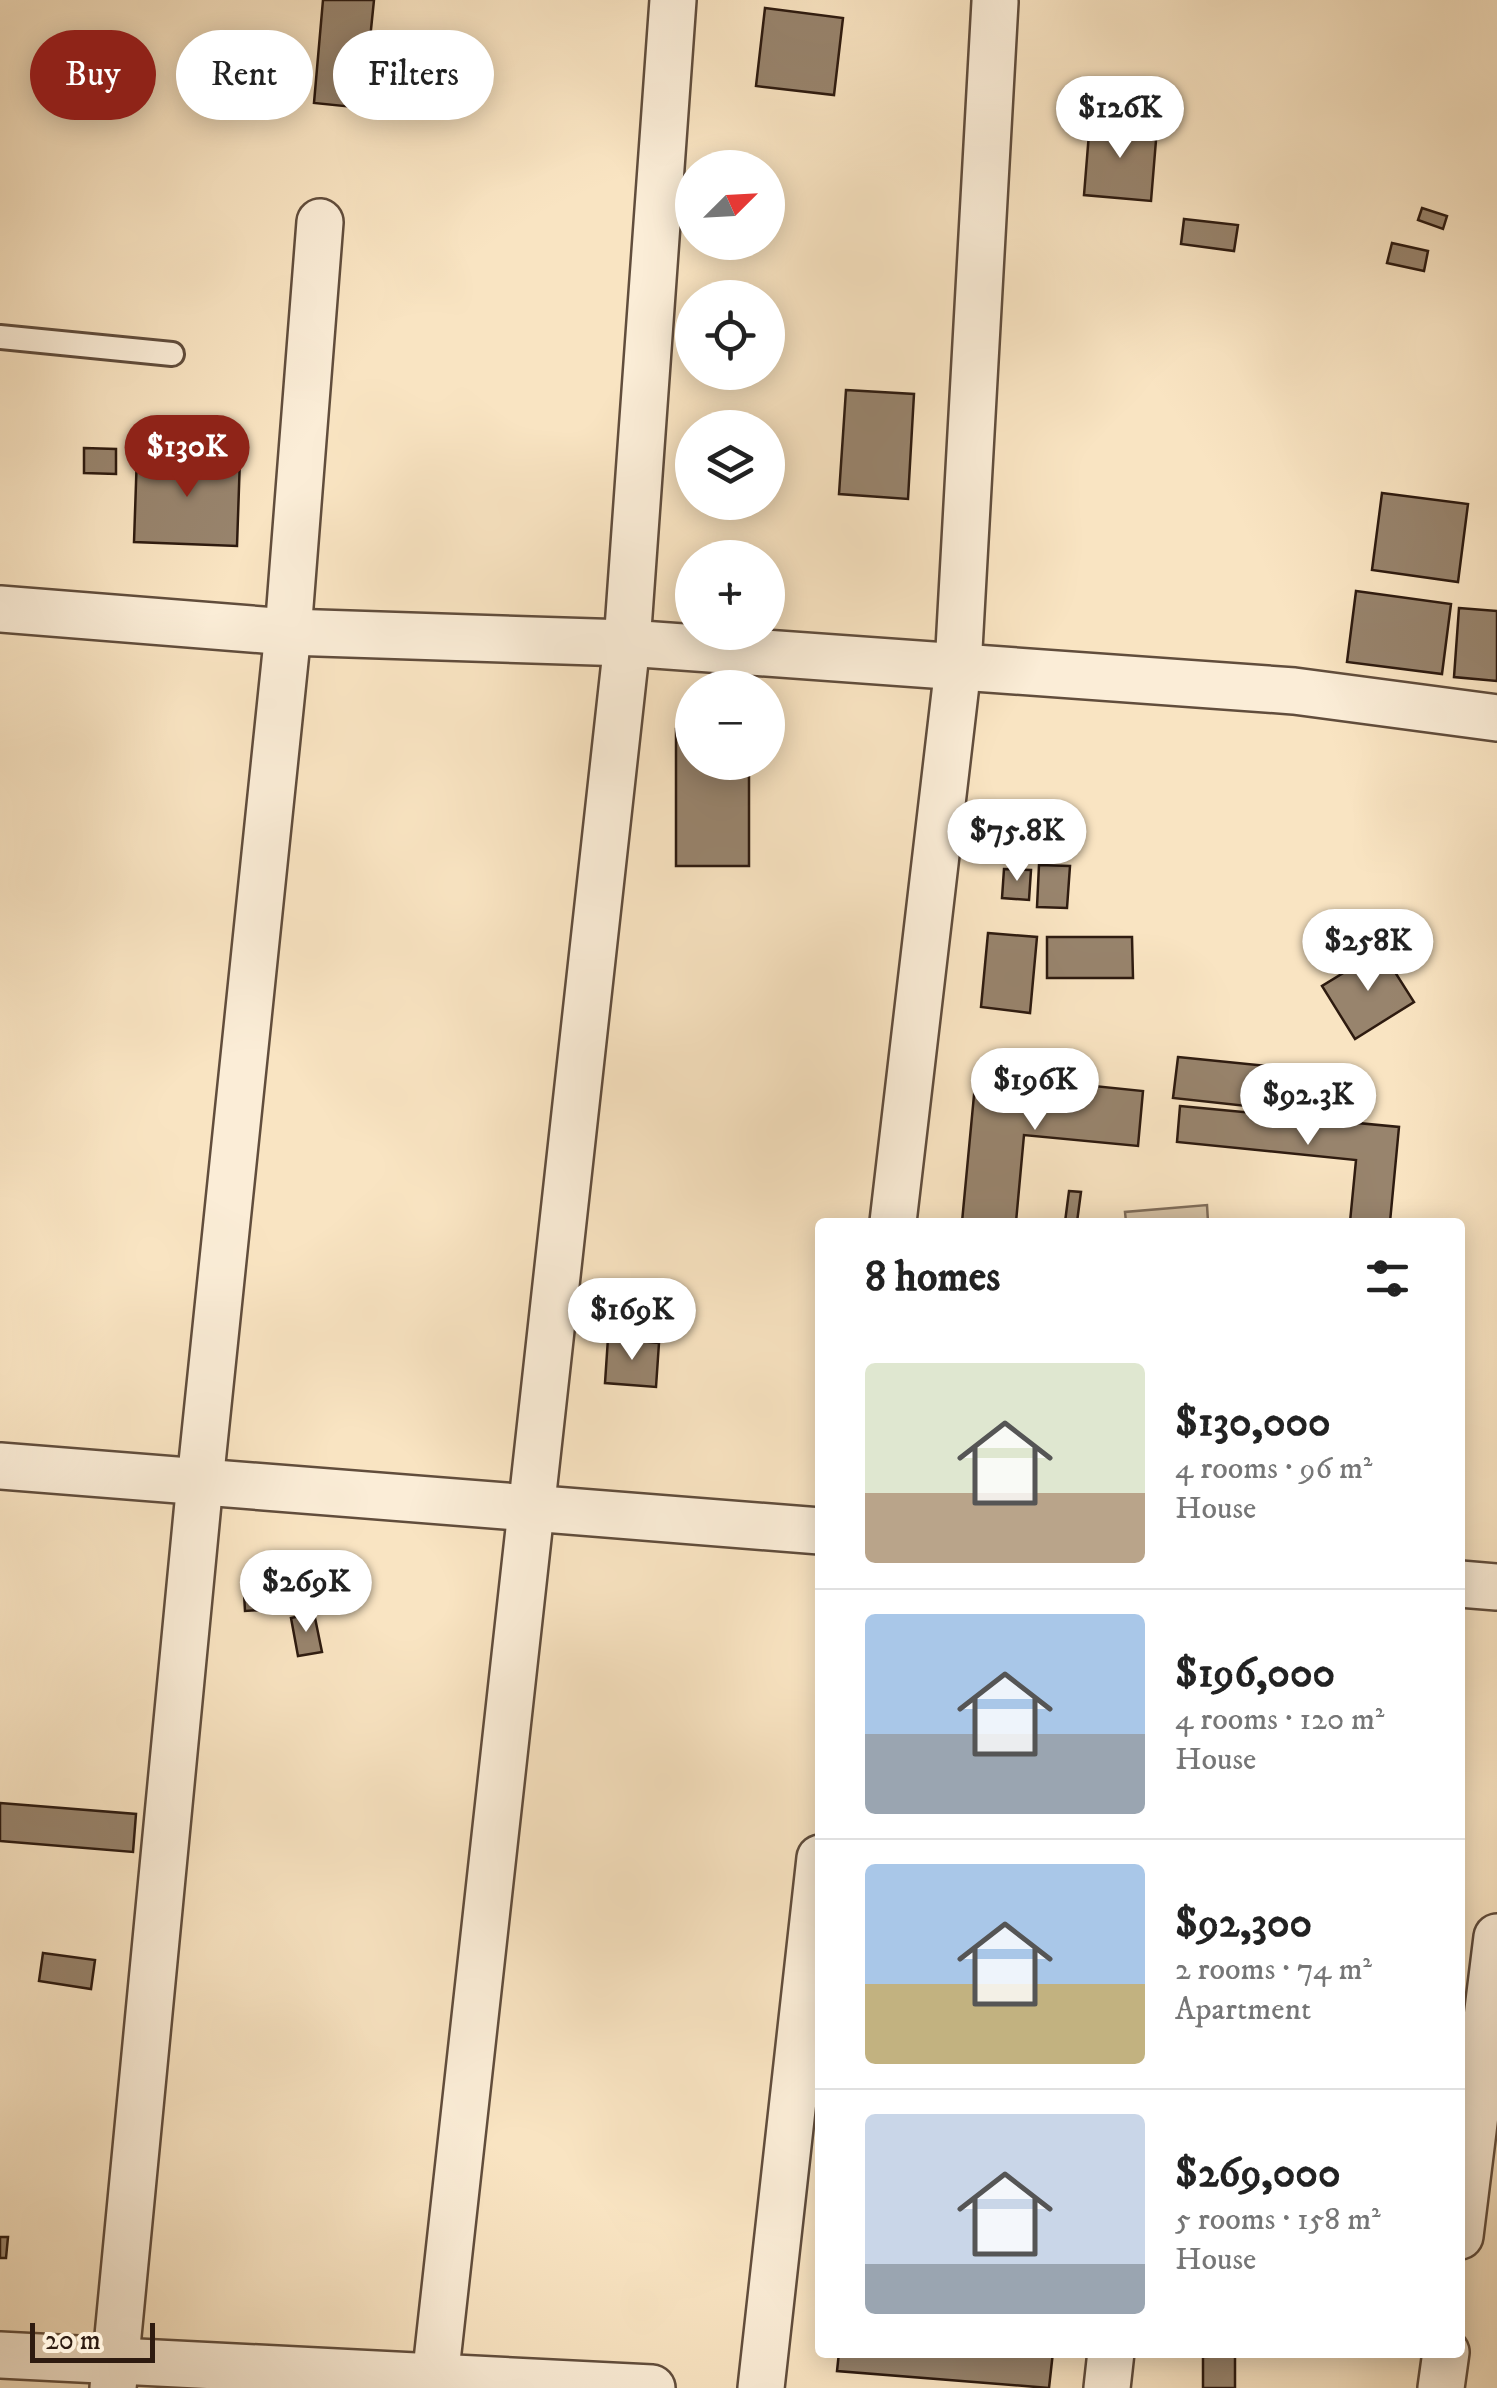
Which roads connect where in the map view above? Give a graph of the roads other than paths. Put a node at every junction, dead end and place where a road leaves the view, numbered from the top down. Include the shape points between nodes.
1 (673, 0) edge
2 (995, 2) edge
3 (320, 222) dead end
4 (0, 336) edge
5 (172, 354) dead end
6 (0, 609) edge
7 (288, 632) junction
8 (626, 643) junction
9 (958, 667) junction
10 (1497, 718) edge
11 (893, 1218) edge
12 (0, 1466) edge
13 (200, 1482) junction
14 (531, 1508) junction
15 (815, 1531) edge
16 (1465, 1584) edge
17 (1497, 1587) edge
18 (815, 1903) edge
19 (1497, 1937) edge
20 (1465, 2196) edge
21 (0, 2355) edge
22 (1110, 2358) edge
23 (1445, 2358) edge
24 (115, 2373) edge
25 (435, 2383) edge
26 (652, 2388) edge
27 (761, 2388) edge
28 (1107, 2388) edge
29 (1441, 2388) edge

1 - 8 street
2 - 9 street
3 - 7 street
4 - 5 lane
6 - 7 street
7 - 8 street
7 - 13 street
8 - 9 street
8 - 14 street
9 - 10 street via 1294,691
9 - 11 street
12 - 13 street
13 - 14 street
13 - 24 street
14 - 15 street
14 - 25 street
16 - 17 street
18 - 27 street
19 - 20 street
21 - 24 street
22 - 28 street
23 - 29 street
24 - 25 street
25 - 26 street

